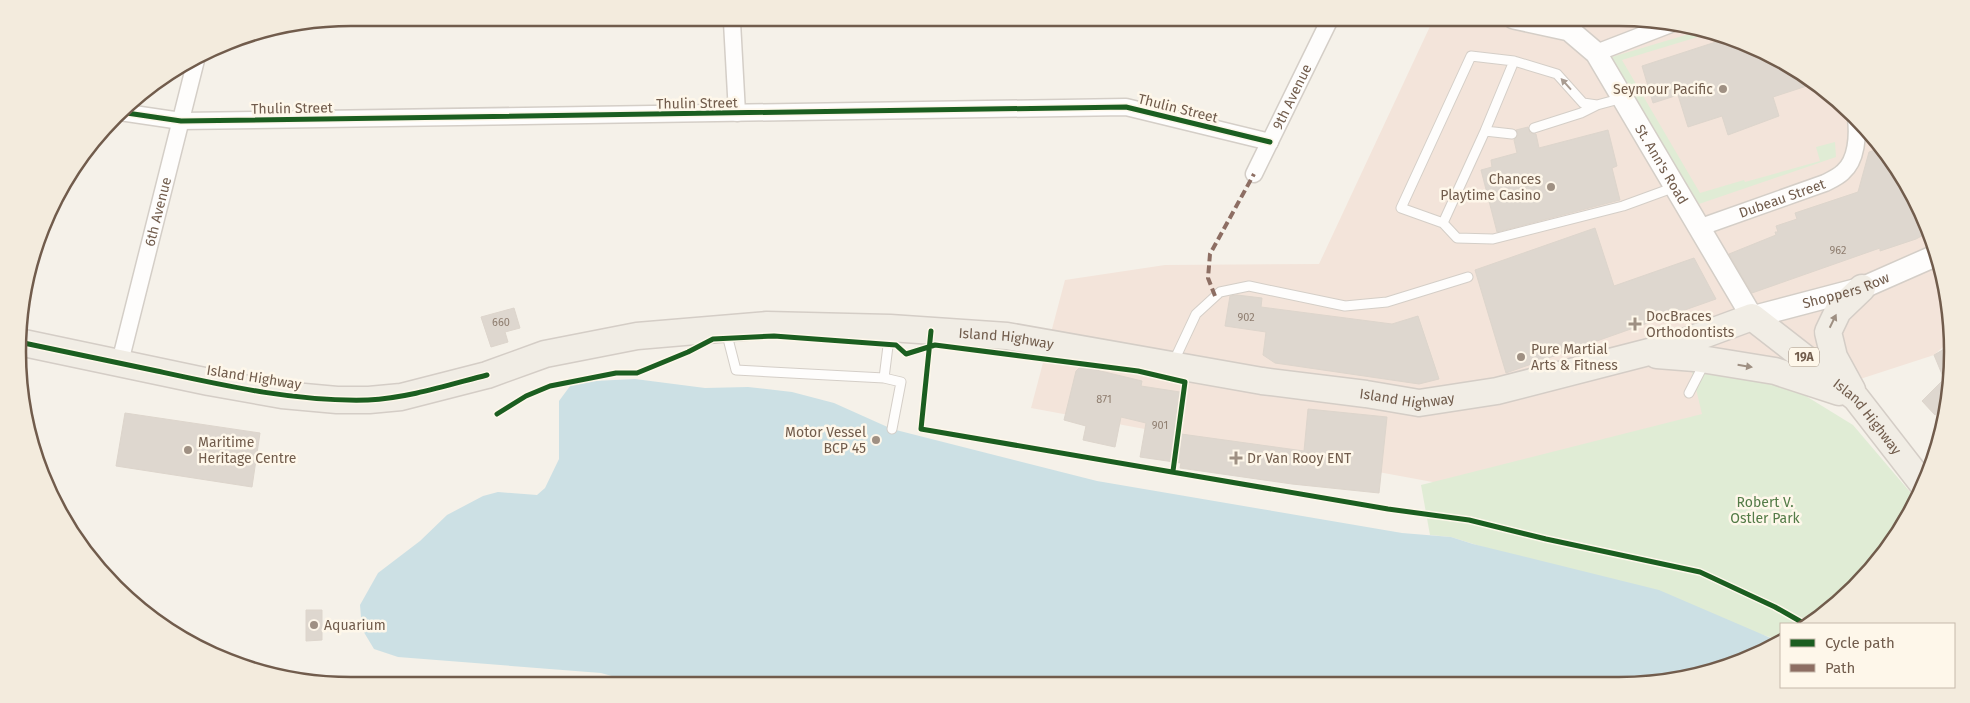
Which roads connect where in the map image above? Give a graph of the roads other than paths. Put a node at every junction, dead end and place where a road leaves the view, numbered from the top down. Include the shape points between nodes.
1 (732, 26) edge
2 (1327, 26) edge
3 (1569, 26) edge
4 (1659, 29) edge
5 (1596, 53) junction
6 (1514, 61) junction
7 (194, 67) edge
8 (1623, 98) junction
9 (1597, 105) junction
10 (737, 113) junction
11 (130, 114) edge
12 (181, 121) junction
13 (1534, 128) dead end
14 (1485, 131) junction
15 (1857, 131) edge
16 (1512, 134) dead end
17 (1270, 142) junction
18 (1254, 174) dead end
19 (1676, 187) junction
20 (1443, 224) junction
21 (1701, 228) junction
22 (1930, 258) edge
23 (1468, 277) dead end
24 (1862, 288) junction
25 (1752, 316) junction
26 (725, 328) junction
27 (890, 328) junction
28 (26, 343) edge
29 (1644, 353) junction
30 (1705, 360) junction
31 (120, 362) junction
32 (1171, 366) junction
33 (884, 378) junction
34 (1689, 393) dead end
35 (1856, 398) junction
36 (892, 429) dead end
37 (1918, 478) edge

1 - 10 street
2 - 17 street, 9th Avenue
3 - 5 street, St. Ann's Road
4 - 5 street
5 - 8 street, St. Ann's Road
9 -> 6 lane via 1583,103 1557,74
6 - 14 lane
6 - 20 lane via 1471,56 1401,208
7 - 12 street, 6th Avenue
8 - 9 lane
8 - 19 street, St. Ann's Road
9 - 13 lane
10 - 12 street, Thulin Street
10 - 17 street, Thulin Street via 1126,107
11 - 12 street, Thulin Street
12 - 31 street, 6th Avenue
14 - 16 lane
14 - 20 lane
15 - 21 street, Dubeau Street via 1854,156 1844,172 1825,183
17 - 18 street, 9th Avenue
19 - 20 lane via 1623,206 1493,239 1457,238
19 - 21 street, St. Ann's Road
21 - 25 street, St. Ann's Road
22 - 24 street, Shoppers Row
23 - 32 lane via 1387,302 1344,306 1249,286 1220,292 1196,314
24 - 25 street, Shoppers Row
35 -> 24 main road via 1834,357 1828,332 1838,311
25 - 29 main road, Island Highway via 1676,345
25 - 35 main road, Island Highway / 19A
26 - 27 main road, Island Highway via 767,325
26 - 31 main road, Island Highway via 637,336 554,352 487,375 401,397 369,400 282,395
26 - 33 lane via 736,370
27 - 32 main road, Island Highway via 1007,336
27 - 33 lane
28 - 31 main road, Island Highway
29 - 30 main road
29 - 32 main road, Island Highway via 1498,391 1419,403
30 - 34 lane
30 -> 35 main road via 1776,371
33 - 36 lane via 901,382
35 - 37 main road, Island Highway / 19A

